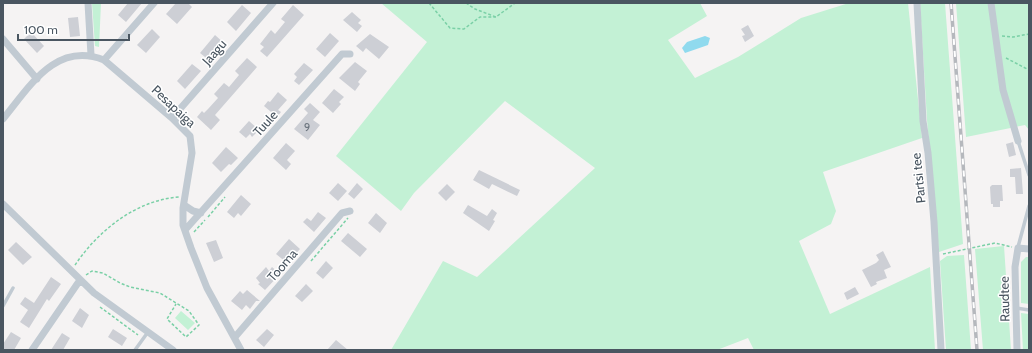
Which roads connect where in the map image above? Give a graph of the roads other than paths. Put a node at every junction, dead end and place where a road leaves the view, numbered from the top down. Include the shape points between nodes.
1 (88, 3) edge
2 (154, 3) edge
3 (273, 3) edge
4 (917, 3) edge
5 (991, 3) edge
6 (3, 39) edge
7 (350, 54) dead end
8 (91, 55) junction
9 (104, 60) junction
10 (37, 79) junction
11 (172, 118) junction
12 (3, 119) edge
13 (1018, 141) joint
14 (1029, 175) edge
15 (3, 204) edge
16 (184, 205) junction
17 (1029, 206) edge
18 (350, 211) dead end
19 (201, 213) junction
20 (186, 230) junction
21 (1018, 248) junction
22 (1029, 249) edge
23 (80, 280) junction
24 (13, 288) dead end
25 (3, 306) edge
26 (1016, 308) junction
27 (1029, 310) edge
28 (148, 332) junction
29 (235, 337) junction
30 (32, 350) edge
31 (135, 350) edge
32 (173, 350) edge
33 (241, 350) edge
34 (941, 350) edge
35 (1017, 350) edge

1 - 8 street
2 - 9 street
3 - 11 street, Jaagu
4 - 34 street, Partsi tee via 923,121 932,194
5 - 13 street via 1003,90
6 - 10 street
7 - 19 street, Tuule via 342,54
8 - 9 street, Pesapaiga
8 - 10 street, Pesapaiga via 71,55 55,62
9 - 11 street, Pesapaiga
10 - 12 street, Pesapaiga
11 - 16 street, Pesapaiga via 190,136 192,153
13 - 14 lane
15 - 23 street
16 - 19 street
16 - 20 street, Pesapaiga via 183,225
17 - 21 lane
18 - 29 street, Tooma via 342,213
19 - 20 street, Tuule
20 - 29 street, Pesapaiga via 208,288
21 - 22 street
21 - 26 street, Raudtee via 1015,267
23 - 28 street
23 - 30 street
24 - 25 lane
26 - 27 lane
26 - 35 street, Raudtee
28 - 31 lane
28 - 32 street
29 - 33 street, Pesapaiga

